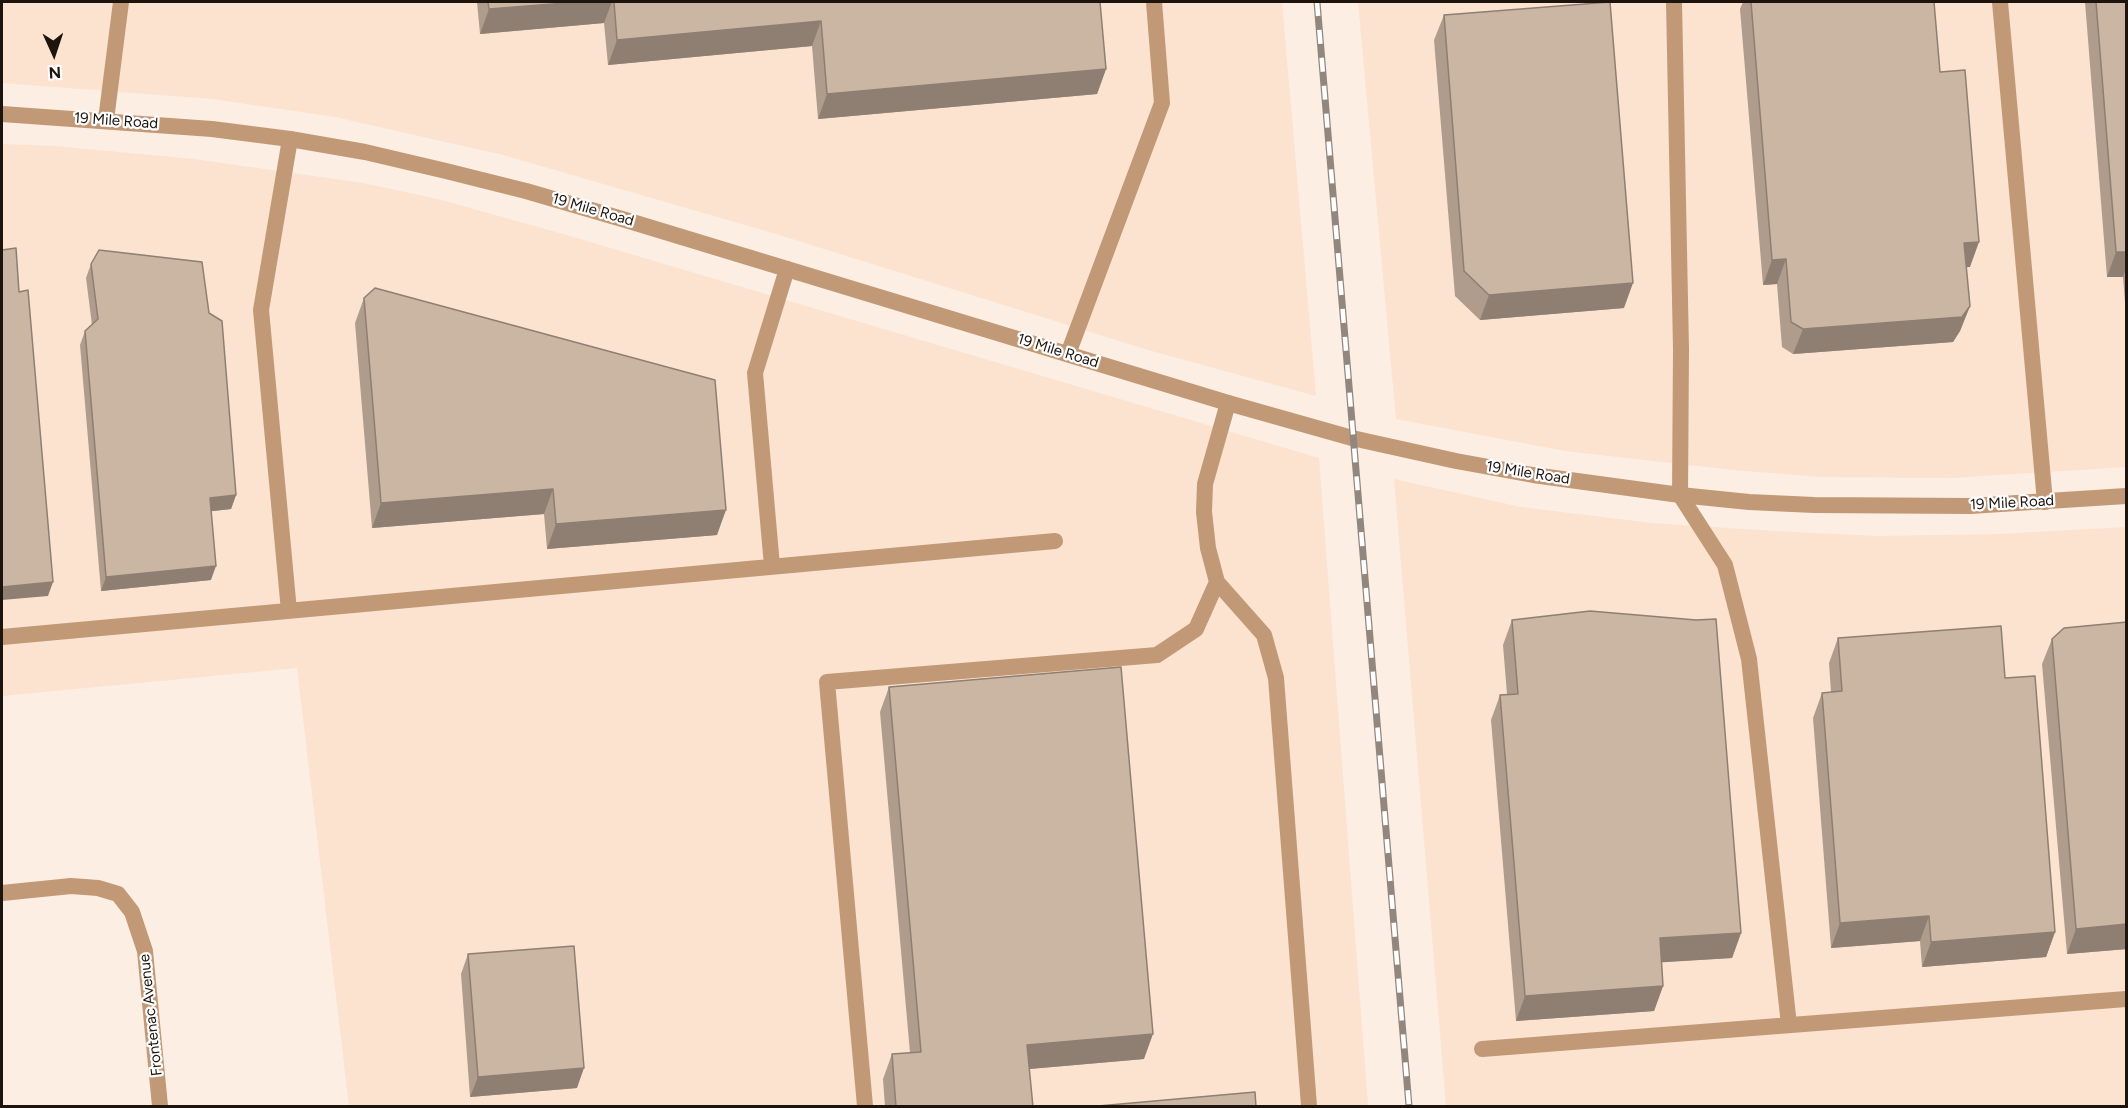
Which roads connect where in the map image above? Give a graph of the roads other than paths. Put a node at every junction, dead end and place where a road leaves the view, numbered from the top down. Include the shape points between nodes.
1 (121, 2) edge
2 (1154, 2) edge
3 (1674, 2) edge
4 (2000, 2) edge
5 (2, 114) edge
6 (106, 120) junction
7 (290, 139) junction
8 (787, 268) junction
9 (1068, 354) junction
10 (1228, 403) junction
11 (1680, 495) junction
12 (2127, 496) edge
13 (2045, 502) junction
14 (1055, 541) dead end
15 (772, 566) junction
16 (1217, 582) junction
17 (289, 611) junction
18 (2, 638) edge
19 (2, 893) edge
20 (2127, 999) edge
21 (1789, 1025) junction
22 (1482, 1049) dead end
23 (160, 1107) edge
24 (865, 1107) edge
25 (1309, 1107) edge

1 - 6 street
2 - 9 street via 1162,103
3 - 11 street
4 - 13 street
5 - 6 street, 19 Mile Road
6 - 7 street, 19 Mile Road
7 - 8 street, 19 Mile Road via 365,152 526,191
7 - 17 street via 261,310
8 - 9 street, 19 Mile Road
8 - 15 street via 755,373
9 - 10 street, 19 Mile Road
10 - 11 street, 19 Mile Road via 1352,438 1456,461
10 - 16 street via 1204,484 1208,548
11 - 13 street, 19 Mile Road via 1879,507
11 - 21 street via 1725,565 1749,659
12 - 13 street, 19 Mile Road
14 - 15 street
15 - 17 street
16 - 24 street via 1196,629 1157,655 827,682
16 - 25 street via 1264,635 1276,678
17 - 18 street
19 - 23 street, Frontenac Avenue via 71,886 98,888 118,894 132,912 146,951
20 - 21 street
21 - 22 street

